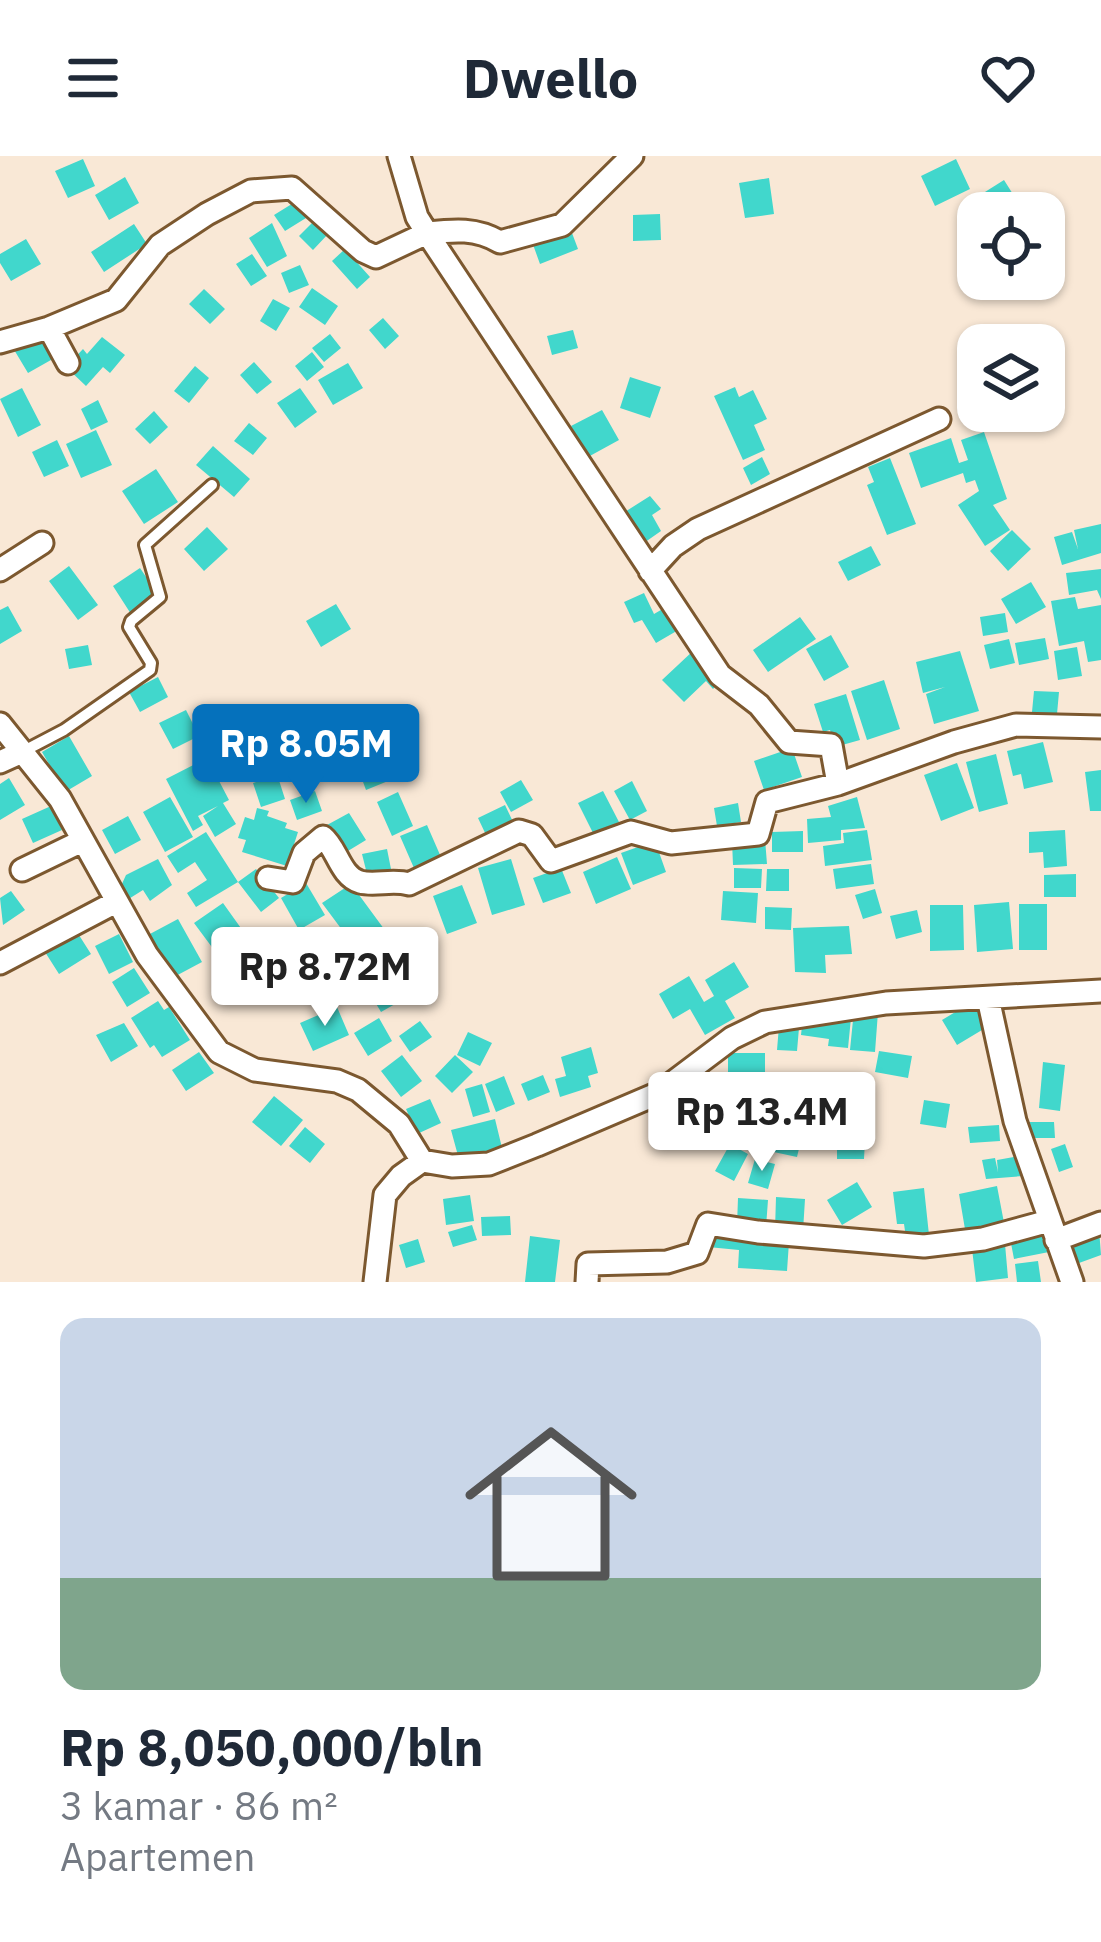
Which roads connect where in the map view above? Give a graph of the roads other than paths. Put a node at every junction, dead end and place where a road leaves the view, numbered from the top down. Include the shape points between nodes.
1 (399, 156) edge
2 (632, 156) edge
3 (428, 232) junction
4 (49, 328) junction
5 (0, 342) edge
6 (68, 363) dead end
7 (939, 419) dead end
8 (212, 485) dead end
9 (42, 543) dead end
10 (0, 570) edge
11 (650, 572) junction
12 (0, 724) edge
13 (1101, 727) edge
14 (22, 752) junction
15 (0, 762) edge
16 (838, 784) junction
17 (82, 841) junction
18 (22, 870) dead end
19 (268, 878) dead end
20 (114, 903) junction
21 (0, 963) edge
22 (1101, 991) edge
23 (988, 998) junction
24 (422, 1161) junction
25 (1101, 1223) edge
26 (1052, 1231) junction
27 (375, 1282) edge
28 (587, 1282) edge
29 (1072, 1282) edge

1 - 3 street
2 - 3 street via 562,225 507,242 464,229
3 - 4 street via 376,257 292,188 251,191 160,245 116,300
3 - 11 street
4 - 5 street
4 - 6 street
7 - 11 street via 698,529
8 - 14 lane via 146,545 160,597 129,627 150,670
9 - 10 street
11 - 16 street via 720,675 759,704 789,742 831,746
12 - 14 street
13 - 16 street via 1016,725
14 - 15 street
14 - 17 street
16 - 19 street via 766,802 758,834 671,843 631,832 551,861 519,831 409,884 358,882 323,837 304,853 292,882
17 - 18 street
17 - 20 street
20 - 21 street
20 - 24 street via 219,1052 255,1070 358,1090 399,1124
22 - 23 street
23 - 24 street via 765,1022 659,1094 537,1145 489,1164
23 - 26 street via 1015,1121
24 - 27 street via 385,1195
25 - 26 street
26 - 28 street via 924,1246 707,1224 697,1253 587,1264
26 - 29 street

